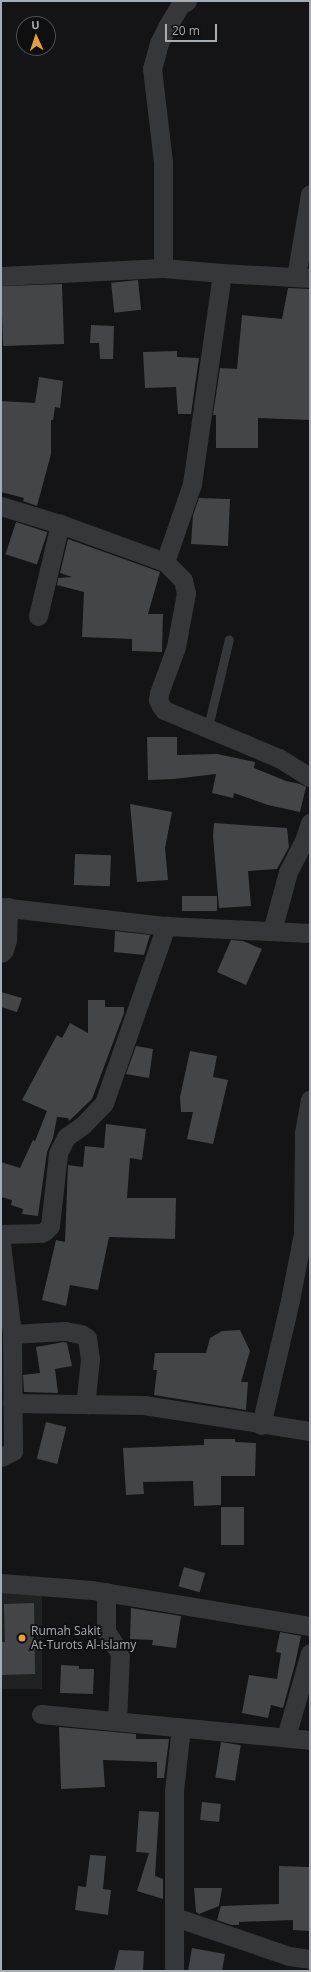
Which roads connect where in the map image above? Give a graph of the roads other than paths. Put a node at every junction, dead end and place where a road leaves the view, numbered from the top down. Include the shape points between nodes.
1 (187, 1) edge
2 (310, 194) edge
3 (163, 268) junction
4 (222, 273) junction
5 (1, 276) edge
6 (303, 277) edge
7 (1, 506) edge
8 (60, 524) junction
9 (165, 562) junction
10 (38, 616) dead end
11 (229, 639) dead end
12 (208, 727) junction
13 (310, 777) edge
14 (310, 823) edge
15 (4, 907) edge
16 (166, 926) junction
17 (272, 931) junction
18 (310, 933) edge
19 (1, 953) edge
20 (310, 1100) edge
21 (307, 1134) edge
22 (1, 1234) edge
23 (306, 1235) edge
24 (1, 1244) edge
25 (12, 1334) junction
26 (12, 1403) junction
27 (89, 1404) junction
28 (261, 1425) junction
29 (310, 1431) edge
30 (1, 1457) edge
31 (1, 1584) edge
32 (106, 1592) junction
33 (310, 1626) edge
34 (310, 1653) edge
35 (41, 1714) dead end
36 (117, 1721) junction
37 (181, 1727) junction
38 (286, 1738) junction
39 (310, 1740) edge
40 (175, 1917) junction
41 (310, 1959) edge
42 (174, 1971) edge

1 - 3 street via 180,5 167,27 152,69 163,162
2 - 6 street
3 - 4 street
3 - 5 street
4 - 6 street
4 - 9 street via 192,484
7 - 8 street
8 - 9 street
8 - 10 street
9 - 12 street via 183,580 186,593 176,647 159,693 159,704 164,710
11 - 12 lane
12 - 13 street via 279,758
14 - 17 street via 288,872
15 - 16 street
15 - 19 street via 7,940
16 - 17 street
16 - 22 street via 104,1103 83,1125 66,1137 58,1153 50,1226 41,1233
17 - 18 street
20 - 21 street
21 - 23 street
23 - 28 street
24 - 25 street
25 - 26 street
25 - 27 street via 65,1331 87,1338 90,1359 86,1397
26 - 27 street
26 - 30 street via 13,1451
27 - 28 street via 179,1409
28 - 29 street
31 - 32 street
32 - 33 street
32 - 36 street via 106,1632 120,1653
34 - 38 street
35 - 36 street
36 - 37 street
37 - 38 street
37 - 40 street via 174,1791
38 - 39 street
40 - 41 street via 289,1956
40 - 42 street

